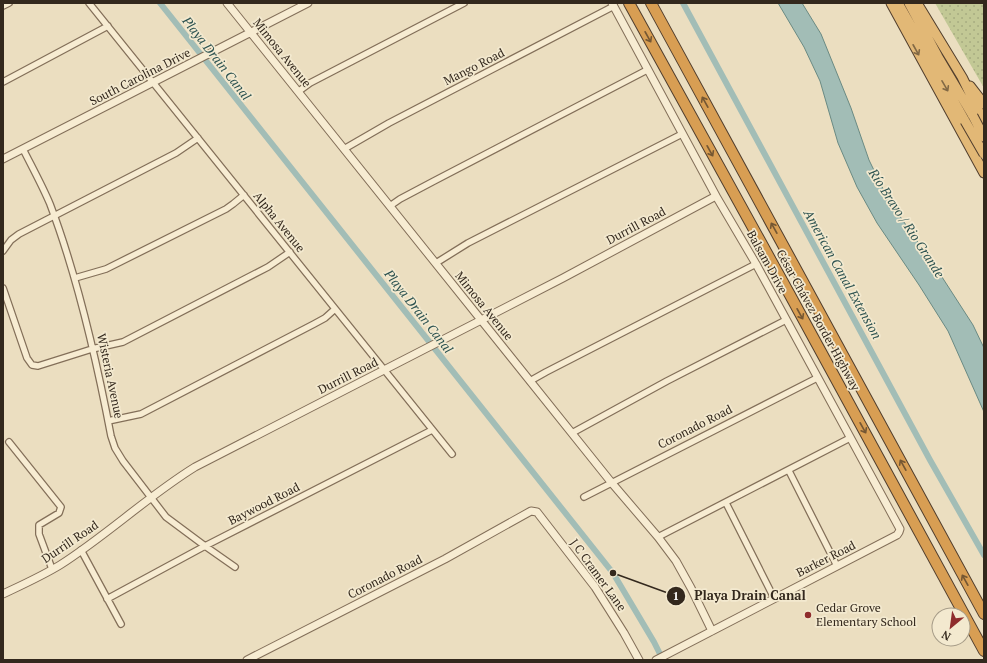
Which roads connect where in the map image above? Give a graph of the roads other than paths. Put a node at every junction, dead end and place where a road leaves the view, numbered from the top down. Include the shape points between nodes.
1 (9, 3) edge
2 (89, 3) edge
3 (227, 3) edge
4 (308, 3) edge
5 (464, 3) edge
6 (629, 3) edge
7 (651, 3) edge
8 (890, 3) edge
9 (898, 3) edge
10 (909, 3) edge
11 (918, 3) edge
12 (613, 4) edge
13 (3, 6) edge
14 (108, 26) junction
15 (251, 33) junction
16 (647, 70) junction
17 (962, 77) junction
18 (3, 82) edge
19 (153, 82) junction
20 (298, 91) junction
21 (984, 104) edge
22 (972, 116) junction
23 (955, 120) junction
24 (984, 122) edge
25 (682, 134) junction
26 (984, 137) edge
27 (198, 138) junction
28 (23, 149) junction
29 (344, 149) junction
30 (984, 154) edge
31 (3, 159) edge
32 (983, 167) edge
33 (244, 195) junction
34 (716, 196) junction
35 (390, 206) junction
36 (54, 215) junction
37 (3, 251) edge
38 (290, 252) junction
39 (436, 263) junction
40 (756, 264) junction
41 (75, 278) junction
42 (3, 288) edge
43 (335, 309) junction
44 (481, 320) junction
45 (786, 320) junction
46 (92, 349) junction
47 (384, 370) junction
48 (817, 378) junction
49 (530, 381) junction
50 (108, 421) junction
51 (432, 430) junction
52 (572, 433) junction
53 (850, 438) junction
54 (8, 442) dead end
55 (452, 454) dead end
56 (789, 471) junction
57 (611, 482) junction
58 (584, 497) dead end
59 (150, 498) junction
60 (726, 503) junction
61 (531, 511) joint
62 (899, 532) joint
63 (658, 537) junction
64 (205, 546) junction
65 (81, 550) junction
66 (235, 566) dead end
67 (837, 566) junction
68 (52, 569) junction
69 (3, 594) edge
70 (774, 598) junction
71 (107, 599) junction
72 (984, 614) edge
73 (121, 624) dead end
74 (712, 631) junction
75 (984, 651) edge
76 (247, 660) edge
77 (639, 660) edge
78 (656, 660) edge

1 - 13 street
2 - 14 street, Alpha Avenue
3 - 15 street, Mimosa Avenue
4 - 15 street, South Carolina Drive
5 - 20 street
6 -> 75 highway, César Chávez Border Highway
72 -> 7 highway, César Chávez Border Highway
8 -> 23 highway
9 -> 22 highway
10 - 22 highway
11 - 17 highway
12 - 16 street, Balsam Drive
12 - 29 street, Mango Road
14 - 18 street
14 - 19 street, Alpha Avenue
15 - 19 street, South Carolina Drive
15 - 20 street, Mimosa Avenue
16 - 25 street, Balsam Drive
16 - 35 street
17 - 21 highway
17 - 22 highway
19 - 27 street, Alpha Avenue
19 - 28 street, South Carolina Drive
20 - 29 street, Mimosa Avenue
22 - 23 highway via 975,117 969,122
22 - 24 highway
22 - 26 highway, bridge
22 - 30 highway, bridge
23 - 32 highway
25 - 34 street, Balsam Drive
25 - 39 street via 468,243
27 - 33 street, Alpha Avenue
27 - 36 street via 176,153
28 - 31 street, South Carolina Drive
28 - 36 street, Wisteria Avenue
29 - 35 street, Mimosa Avenue
33 - 38 street, Alpha Avenue
33 - 41 street via 226,209 106,269
34 - 40 street, Balsam Drive
34 - 44 street, Durrill Road
35 - 39 street, Mimosa Avenue
36 - 37 street via 19,234
36 - 41 street, Wisteria Avenue
38 - 43 street, Alpha Avenue
38 - 46 street via 268,267 123,342
39 - 44 street, Mimosa Avenue
40 - 45 street, Balsam Drive
40 - 49 street
41 - 46 street, Wisteria Avenue
42 - 46 street via 22,347 32,365 43,365
43 - 47 street, Alpha Avenue
43 - 50 street via 314,324 141,414
44 - 47 street, Durrill Road
44 - 49 street, Mimosa Avenue
45 - 48 street, Balsam Drive
45 - 52 street via 666,381
46 - 50 street, Wisteria Avenue
47 - 51 street, Alpha Avenue
47 - 59 street, Durrill Road via 195,467
48 - 53 street, Balsam Drive
48 - 57 street, Coronado Road
49 - 52 street, Mimosa Avenue
50 - 59 street, Wisteria Avenue via 115,448
51 - 55 street, Alpha Avenue
51 - 64 street, Baywood Road
52 - 57 street, Mimosa Avenue
53 - 56 street
53 - 62 street, Balsam Drive via 900,528
54 - 68 street via 61,507 59,513 39,525 39,534
56 - 60 street
56 - 67 street
57 - 58 street, Coronado Road
57 - 63 street, Mimosa Avenue
59 - 64 street, Wisteria Avenue via 166,517
59 - 65 street, Durrill Road
60 - 63 street
60 - 70 street
61 - 76 street, Coronado Road via 445,559
61 - 77 street, J C Cramer Lane via 537,512 595,587
62 - 67 street, Barker Road
63 - 74 street, Mimosa Avenue via 684,575
64 - 66 street, Wisteria Avenue
64 - 71 street, Baywood Road
65 - 68 street, Durrill Road
65 - 71 street
67 - 70 street, Barker Road
68 - 69 street, Durrill Road
70 - 74 street, Barker Road
71 - 73 street
74 - 78 street, Barker Road

